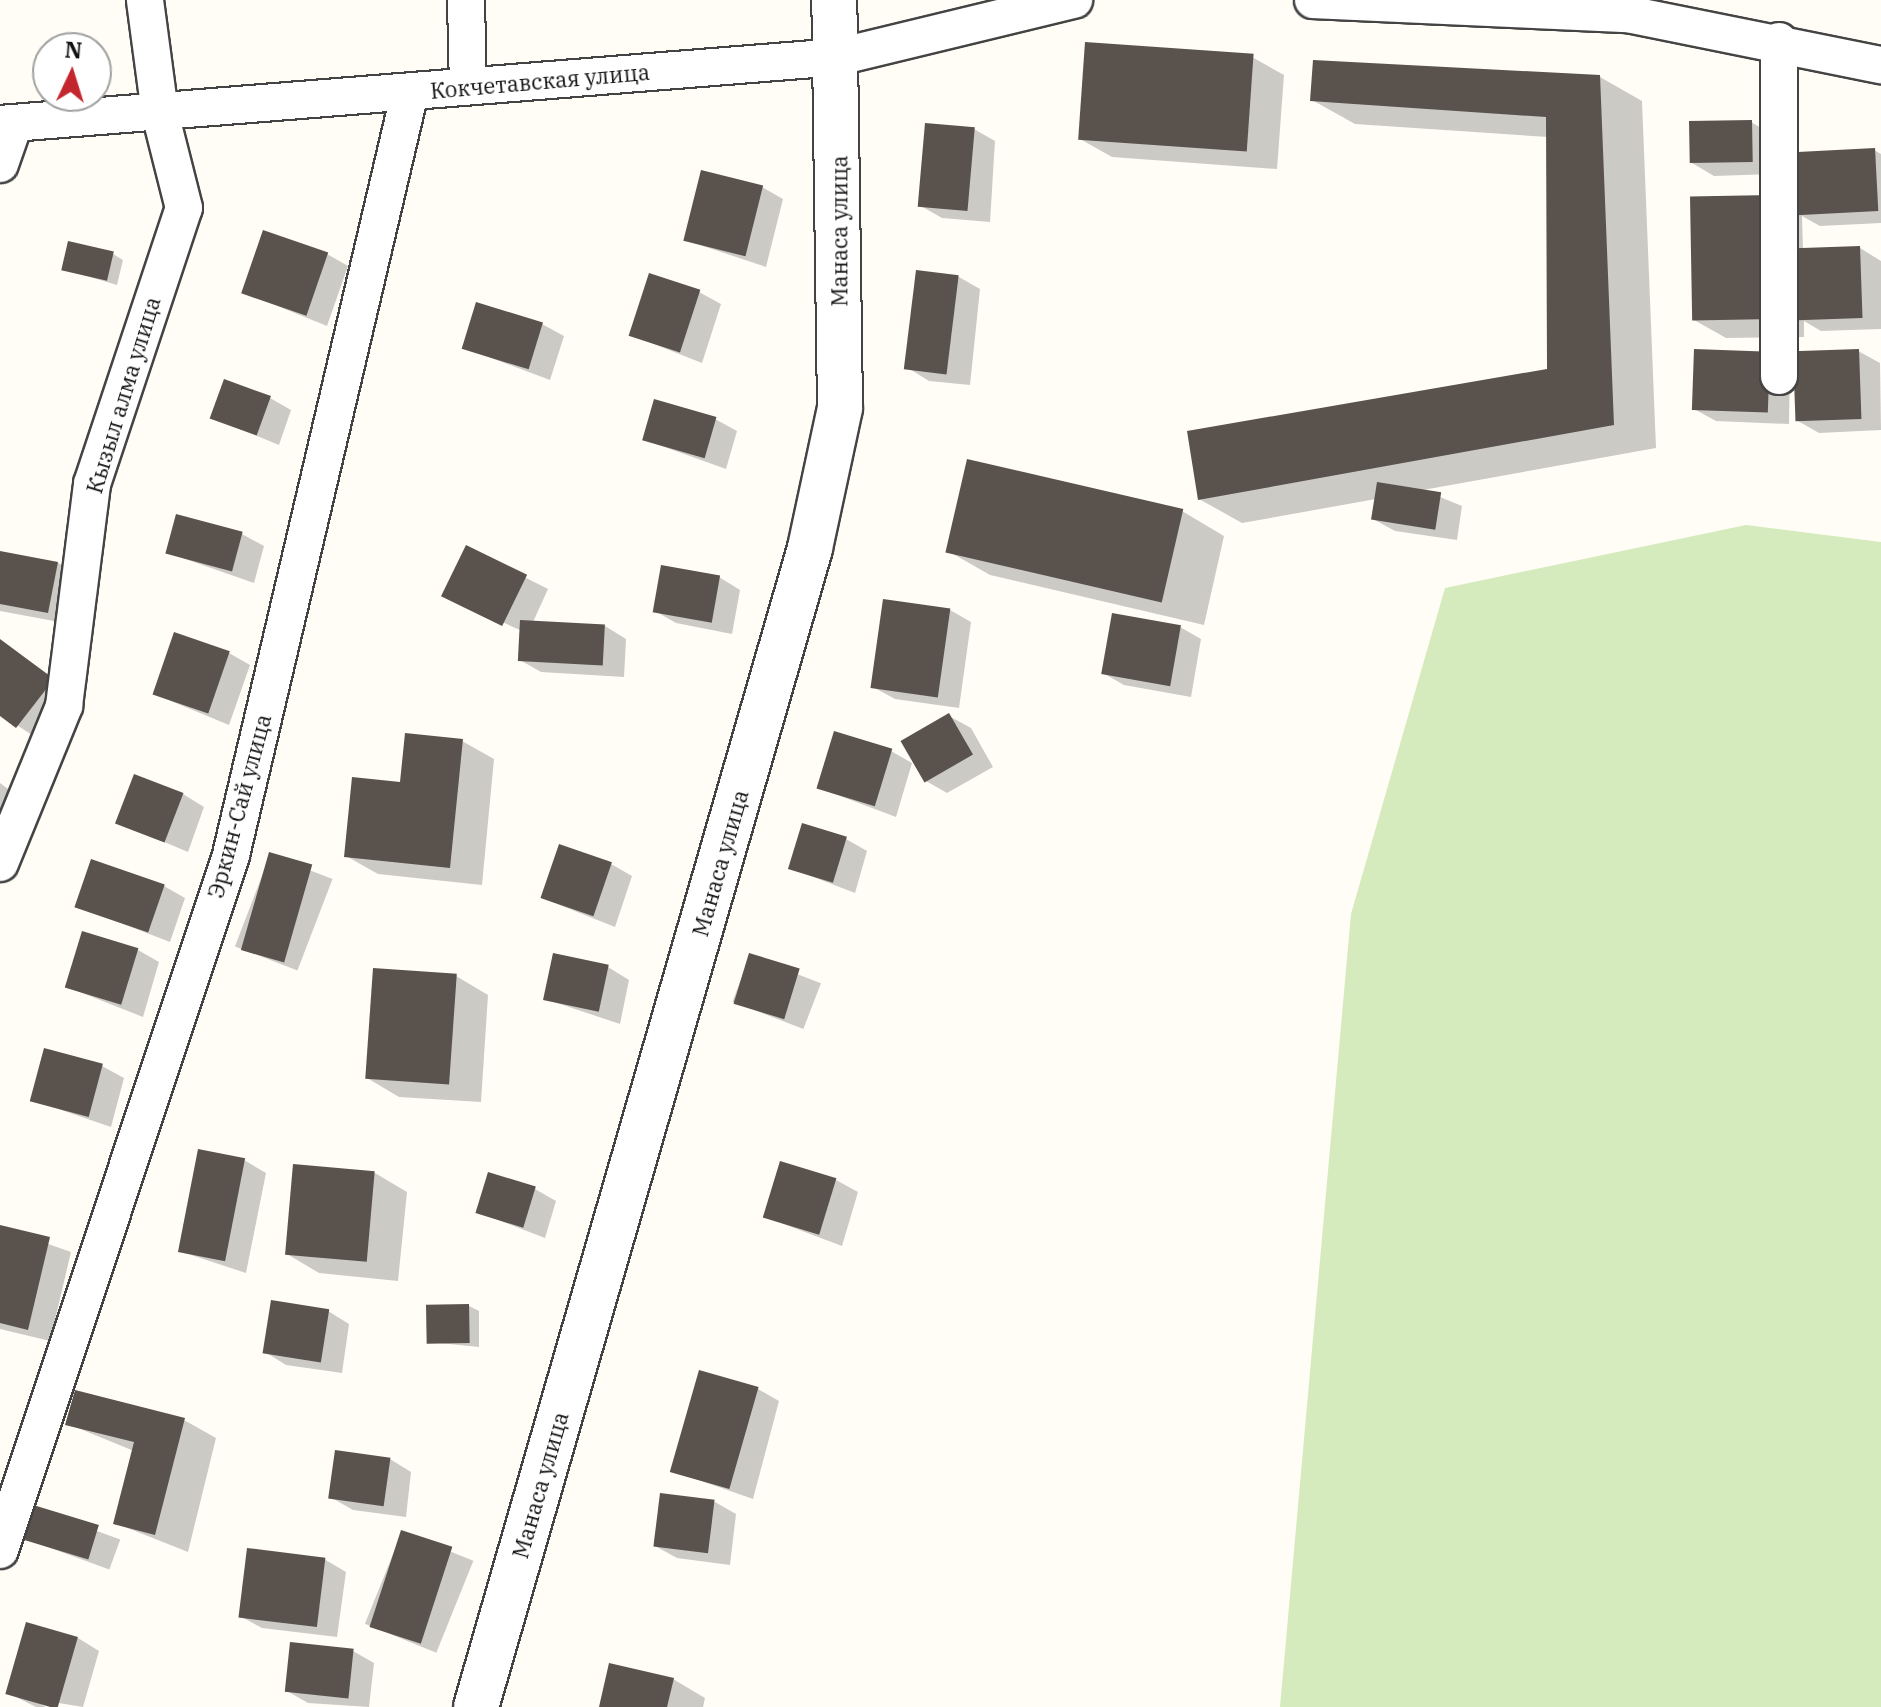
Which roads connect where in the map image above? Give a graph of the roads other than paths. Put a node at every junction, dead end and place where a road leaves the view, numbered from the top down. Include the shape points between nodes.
1 (145, 0) edge
2 (466, 0) edge
3 (834, 0) edge
4 (1074, 0) edge
5 (1313, 0) edge
6 (1779, 41) junction
7 (838, 57) junction
8 (1881, 65) edge
9 (468, 85) junction
10 (410, 92) junction
11 (160, 113) junction
12 (7, 124) edge
13 (0, 164) edge
14 (1779, 376) dead end
15 (0, 863) edge
16 (6, 1496) edge
17 (0, 1550) edge
18 (476, 1707) edge

1 - 11 street, Кызыл алма улица
2 - 9 street
3 - 7 street, Манаса улица
4 - 7 street, Кокчетавская улица
5 - 6 street via 1627,14
6 - 8 street
6 - 14 street
7 - 9 street, Кокчетавская улица
7 - 18 street, Манаса улица via 840,408 810,548
9 - 10 street, Кокчетавская улица
10 - 11 street, Кокчетавская улица
10 - 16 street, Эркин-Сай улица via 231,855
11 - 12 street, Кокчетавская улица
11 - 15 street, Кызыл алма улица via 184,208 92,484 64,706
12 - 13 street
16 - 17 street, Эркин-Сай улица

